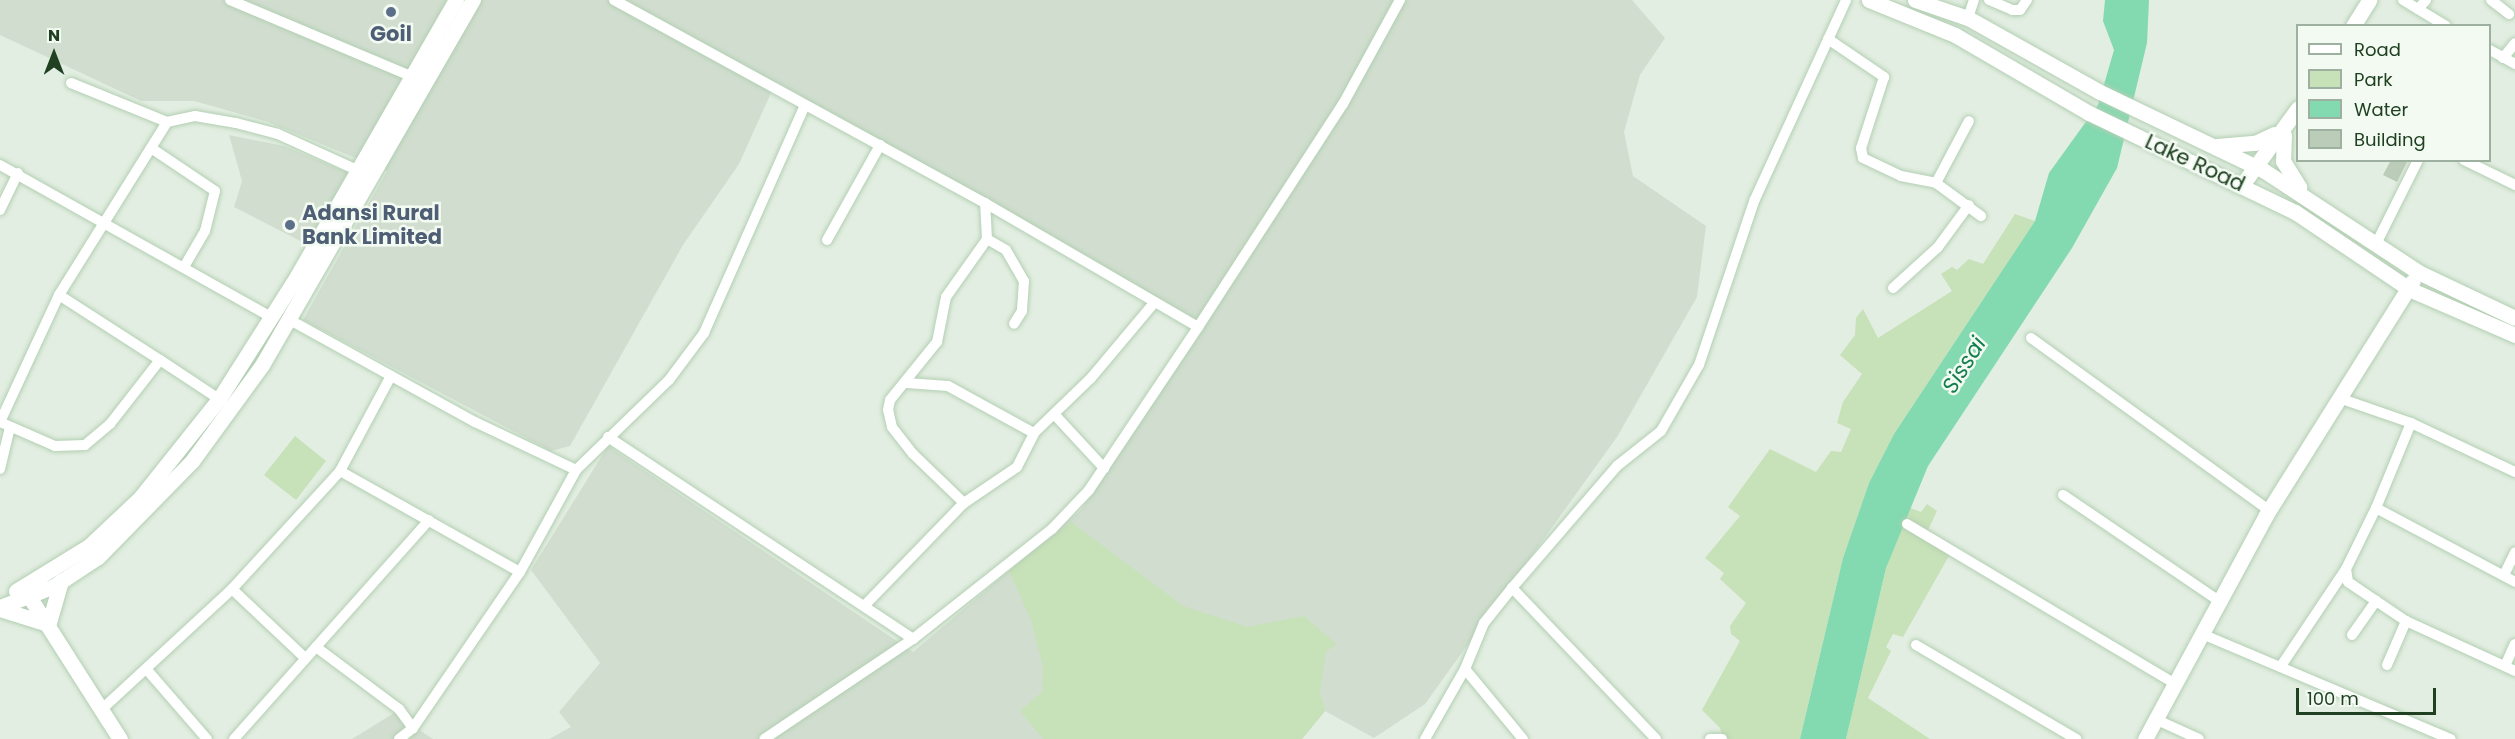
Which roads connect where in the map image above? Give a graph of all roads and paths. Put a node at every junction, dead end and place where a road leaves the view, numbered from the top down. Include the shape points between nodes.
1 (230, 0) edge
2 (456, 0) edge
3 (473, 0) edge
4 (614, 0) edge
5 (1400, 0) edge
6 (1846, 0) edge
7 (1869, 0) edge
8 (1915, 0) edge
9 (1974, 0) edge
10 (1989, 0) edge
11 (2027, 0) edge
12 (2369, 0) edge
13 (2403, 0) edge
14 (2426, 0) edge
15 (2491, 0) edge
16 (2418, 9) junction
17 (2509, 14) dead end
18 (1968, 18) junction
19 (2354, 24) edge
20 (2443, 24) edge
21 (1828, 39) junction
22 (2515, 43) edge
23 (2491, 51) edge
24 (2503, 58) junction
25 (2515, 64) edge
26 (413, 77) junction
27 (71, 83) dead end
28 (806, 105) junction
29 (2296, 111) edge
30 (1969, 121) dead end
31 (167, 122) junction
32 (2282, 132) junction
33 (880, 145) junction
34 (2215, 146) junction
35 (151, 148) junction
36 (2417, 162) edge
37 (2468, 162) edge
38 (0, 165) edge
39 (2259, 168) junction
40 (357, 170) junction
41 (18, 173) junction
42 (1936, 183) junction
43 (2515, 185) edge
44 (2247, 188) junction
45 (2304, 194) junction
46 (985, 203) junction
47 (1969, 205) junction
48 (0, 210) edge
49 (1981, 216) dead end
50 (104, 223) junction
51 (987, 239) junction
52 (827, 240) dead end
53 (2377, 242) junction
54 (184, 267) junction
55 (2418, 272) junction
56 (1893, 288) dead end
57 (2409, 289) junction
58 (59, 295) junction
59 (1154, 303) junction
60 (271, 317) junction
61 (2515, 318) edge
62 (290, 320) junction
63 (1014, 324) dead end
64 (1198, 327) junction
65 (2515, 334) edge
66 (2031, 338) dead end
67 (160, 360) junction
68 (391, 376) junction
69 (907, 382) junction
70 (2339, 398) junction
71 (219, 399) junction
72 (1054, 414) junction
73 (2411, 423) junction
74 (3, 424) edge
75 (1034, 433) junction
76 (608, 437) junction
77 (1104, 468) junction
78 (0, 469) edge
79 (576, 470) junction
80 (340, 471) junction
81 (2515, 472) edge
82 (2063, 495) dead end
83 (964, 503) junction
84 (2376, 508) junction
85 (2269, 510) junction
86 (429, 520) junction
87 (1907, 524) dead end
88 (2515, 552) edge
89 (2346, 569) junction
90 (520, 572) junction
91 (2504, 575) junction
92 (61, 580) junction
93 (2515, 582) edge
94 (1512, 588) junction
95 (232, 589) junction
96 (26, 592) junction
97 (0, 598) edge
98 (2219, 601) junction
99 (2376, 601) junction
100 (865, 605) junction
101 (0, 608) edge
102 (2406, 621) junction
103 (47, 625) junction
104 (2202, 634) junction
105 (2352, 635) dead end
106 (912, 639) junction
107 (2515, 644) edge
108 (1916, 645) dead end
109 (316, 647) junction
110 (305, 658) junction
111 (2387, 665) dead end
112 (2281, 666) junction
113 (1465, 669) junction
114 (2510, 669) edge
115 (148, 671) junction
116 (2175, 684) junction
117 (101, 710) junction
118 (2155, 719) junction
119 (413, 728) junction
120 (120, 739) edge
121 (207, 739) edge
122 (234, 739) edge
123 (399, 739) edge
124 (764, 739) edge
125 (1425, 739) edge
126 (1523, 739) edge
127 (1656, 739) edge
128 (1710, 739) edge
129 (1722, 739) edge
130 (2076, 739) edge
131 (2145, 739) edge
132 (2199, 739) edge
133 (2451, 739) edge

1 - 26 street
2 - 26 main road
3 - 62 main road
4 - 28 street
5 - 64 street via 1343,104
6 - 21 street
7 - 44 main road, Lake Road via 1955,35 2089,112
8 - 18 main road, Lake Road
9 - 18 street
10 - 11 street via 2013,10 2020,10
12 - 19 main road
13 - 16 street
14 - 16 street
15 - 17 street
16 - 20 street
18 - 34 main road, Lake Road via 2100,92
21 - 42 street via 1884,77 1861,148 1863,158 1901,176
21 - 94 street via 1755,199 1713,332 1661,431 1617,466
22 - 24 street
23 - 24 street
24 - 25 street
26 - 40 main road
27 - 31 street
28 - 33 street
28 - 76 street via 704,333 669,380
29 - 32 main road
30 - 42 street
31 - 35 street
31 - 40 street via 195,116 236,123 278,134
32 - 34 main road via 2255,143
32 - 39 main road
32 - 45 main road via 2283,161
33 - 46 street
33 - 52 street
34 - 39 main road, Lake Road
35 - 50 street
35 - 54 street via 215,191 217,198 205,231
36 - 53 street
37 - 43 street
38 - 41 street
39 - 44 main road
39 - 45 main road, Lake Road
40 - 60 main road
41 - 48 street
41 - 50 street
42 - 47 street
44 - 57 main road, Lake Road via 2295,212
45 - 53 main road, Lake Road
46 - 51 street
46 - 59 street
47 - 49 street
47 - 56 street via 1938,247
50 - 54 street
50 - 58 street
51 - 63 street via 1006,250 1024,281 1022,311
51 - 69 street via 946,297 938,342
53 - 55 main road, Lake Road
54 - 60 street
55 - 57 main road
55 - 61 main road, Lake Road
57 - 65 main road, Lake Road
57 - 70 main road
58 - 67 street
58 - 74 street
59 - 64 street
59 - 72 street
60 - 71 main road
62 - 68 street
62 - 92 main road via 232,409 192,461 98,557
64 - 77 street
66 - 85 street
67 - 71 street
67 - 74 street via 110,424 84,445 55,446
68 - 79 street
68 - 80 street
69 - 75 street via 948,386
69 - 83 street via 890,400 892,427 932,477
70 - 73 street
70 - 85 main road
71 - 96 main road via 140,498 89,546
72 - 75 street
72 - 77 street
73 - 81 street
73 - 84 street
74 - 78 street
75 - 83 street via 1017,467
76 - 79 street
76 - 100 street
77 - 106 street via 1052,529
79 - 90 street
80 - 86 street
80 - 95 street
82 - 98 street
83 - 100 street
84 - 89 street
84 - 91 street
85 - 98 main road
86 - 90 street
86 - 109 street
87 - 116 street
88 - 91 street
89 - 99 street via 2348,582
89 - 112 street
90 - 119 street
91 - 93 street
92 - 96 main road
92 - 103 main road
94 - 113 street via 1484,623
94 - 127 street
95 - 110 street
95 - 115 street
96 - 97 main road
96 - 101 main road
96 - 103 main road
98 - 104 main road
99 - 102 street
99 - 105 street
100 - 106 street
101 - 103 main road
102 - 111 street
102 - 114 street
103 - 117 main road
104 - 112 street
104 - 116 main road
106 - 124 street
107 - 114 street
108 - 130 street
109 - 110 street
109 - 119 street via 399,709
110 - 122 street
112 - 133 street
113 - 125 street
113 - 126 street
115 - 117 street
115 - 121 street
116 - 118 main road
117 - 120 main road
118 - 131 main road
118 - 132 street
119 - 123 street
128 - 129 street

